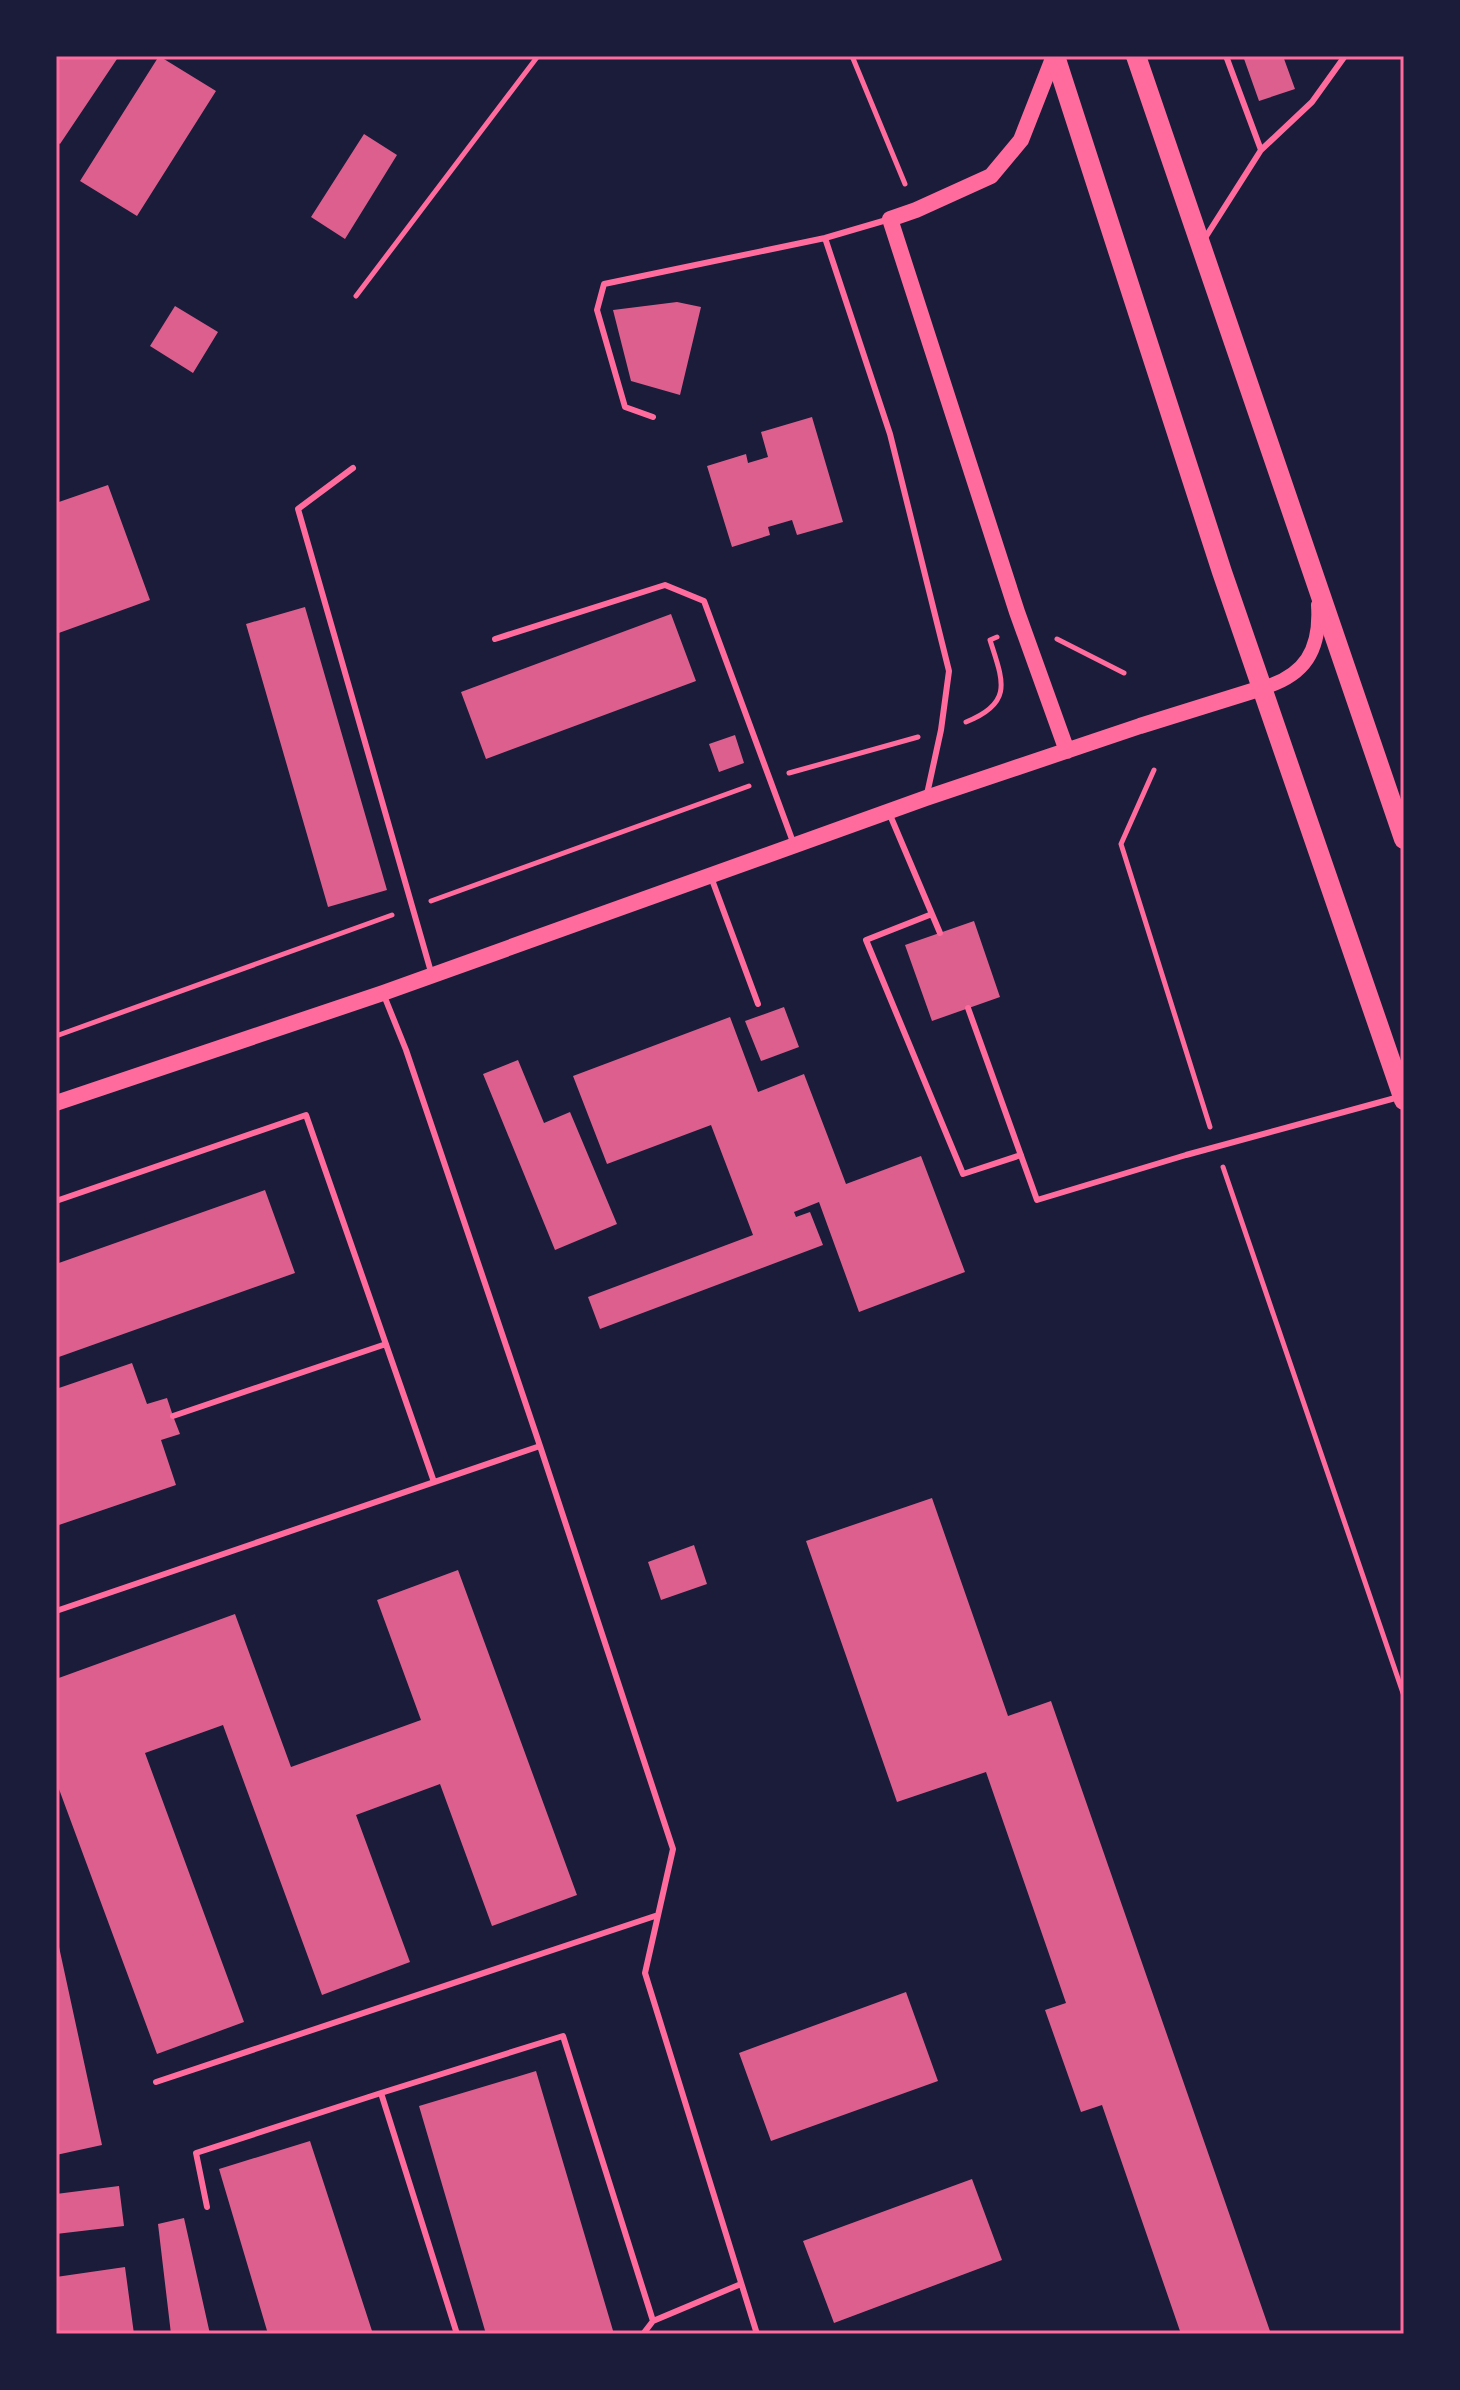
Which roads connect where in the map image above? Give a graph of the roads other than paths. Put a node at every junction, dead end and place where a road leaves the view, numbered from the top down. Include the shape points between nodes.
1 (1055, 56) edge
2 (1136, 56) edge
3 (1226, 56) edge
4 (1345, 56) edge
5 (1261, 150) junction
6 (890, 219) junction
7 (825, 238) junction
8 (1201, 244) junction
9 (653, 417) dead end
10 (353, 468) dead end
11 (1317, 586) junction
12 (495, 639) dead end
13 (1262, 688) junction
14 (1067, 751) junction
15 (926, 798) junction
16 (889, 812) junction
17 (1404, 839) edge
18 (794, 846) junction
19 (711, 877) junction
20 (932, 914) junction
21 (940, 933) dead end
22 (432, 976) junction
23 (383, 993) junction
24 (758, 1004) dead end
25 (968, 1008) dead end
26 (1403, 1098) edge
27 (56, 1102) edge
28 (1021, 1155) junction
29 (56, 1201) edge
30 (386, 1344) junction
31 (173, 1416) dead end
32 (540, 1446) junction
33 (434, 1482) junction
34 (56, 1611) edge
35 (658, 1915) junction
36 (156, 2082) dead end
37 (381, 2093) junction
38 (207, 2207) dead end
39 (741, 2284) junction
40 (653, 2321) junction
41 (457, 2334) edge
42 (643, 2334) edge
43 (757, 2334) edge

1 - 6 main road via 1021,140 991,176
1 - 13 main road
2 - 8 main road
3 - 5 lane
4 - 5 lane via 1312,102
5 - 8 lane
6 - 7 lane
6 - 14 main road
7 - 9 lane via 604,284 597,310 625,407
7 - 15 lane via 890,434 949,671
8 - 11 main road
10 - 22 lane via 298,509
11 - 13 street via 1320,623 1311,653 1293,676
11 - 17 main road
12 - 18 lane via 665,585 704,601
13 - 14 main road
13 - 26 main road
14 - 15 main road
15 - 16 main road
16 - 18 main road
16 - 20 lane
18 - 19 main road
19 - 22 main road
19 - 24 lane
20 - 21 lane
20 - 28 lane via 866,940 963,1174
22 - 23 main road
23 - 27 main road
23 - 32 lane
25 - 28 lane
26 - 28 lane via 1037,1200
29 - 30 lane via 306,1115
30 - 31 lane
30 - 33 lane
32 - 33 lane
32 - 35 lane via 673,1849
33 - 34 lane
35 - 36 lane
35 - 39 lane via 645,1973
37 - 38 lane via 196,2153
37 - 40 lane via 563,2036
37 - 41 lane
39 - 40 lane
39 - 43 lane
40 - 42 lane

